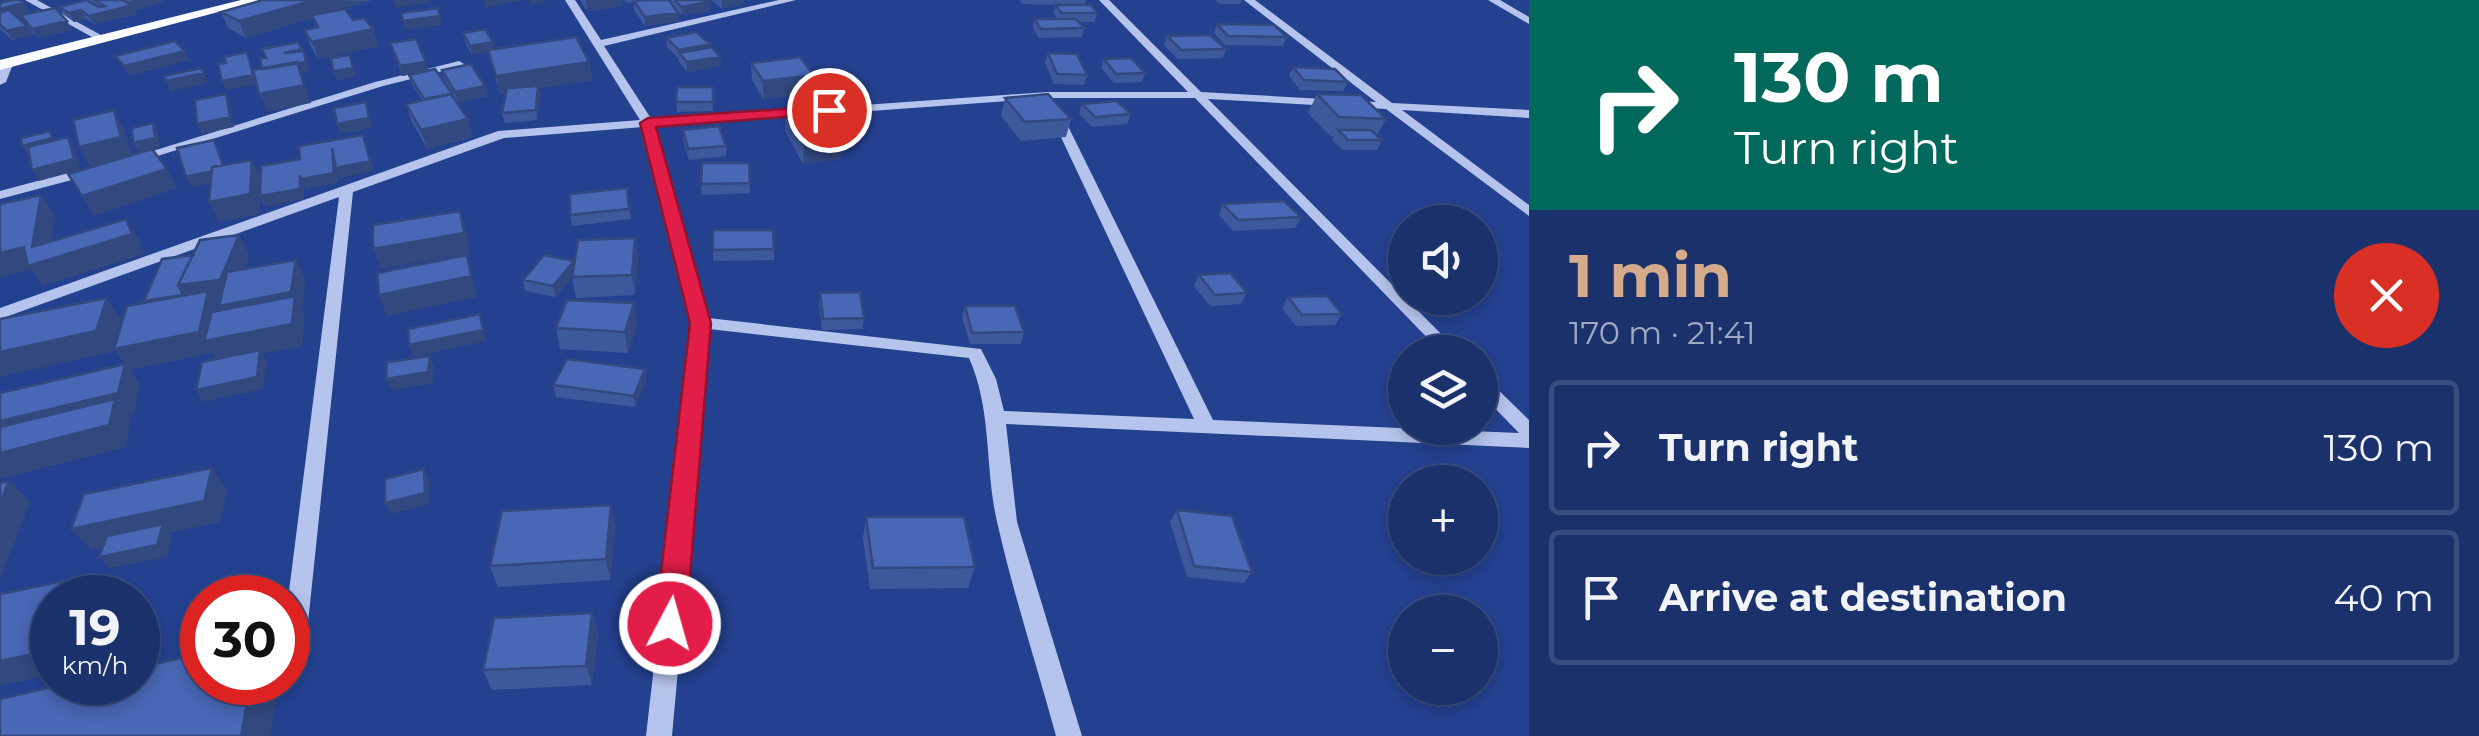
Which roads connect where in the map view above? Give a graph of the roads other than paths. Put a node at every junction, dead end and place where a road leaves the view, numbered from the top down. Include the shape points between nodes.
1 (30, 0) edge
2 (257, 0) edge
3 (570, 0) edge
4 (791, 0) edge
5 (1104, 0) edge
6 (1249, 0) edge
7 (1493, 0) edge
8 (1529, 21) edge
9 (105, 40) junction
10 (598, 44) junction
11 (459, 64) edge
12 (4, 65) edge
13 (0, 82) edge
14 (1047, 95) junction
15 (1196, 95) junction
16 (1384, 104) junction
17 (1529, 114) edge
18 (648, 123) junction
19 (118, 164) edge
20 (99, 169) edge
21 (347, 188) junction
22 (0, 195) edge
23 (1529, 212) edge
24 (0, 314) edge
25 (700, 323) junction
26 (1434, 335) edge
27 (1498, 400) edge
28 (996, 418) junction
29 (1207, 426) junction
30 (1529, 432) edge
31 (1529, 442) edge
32 (302, 575) edge
33 (659, 736) edge
34 (1069, 736) edge

1 - 9 street
2 - 9 main road
3 - 10 street
4 - 10 street
5 - 15 street
6 - 16 street
7 - 8 street
9 - 12 main road
10 - 18 street
11 - 19 street
12 - 13 street
14 - 15 street
14 - 18 street
14 - 29 street
15 - 16 street
15 - 26 street
16 - 17 street
16 - 23 street
18 - 21 street via 502,134
18 - 25 street
20 - 22 street
21 - 24 street
21 - 32 street
25 - 28 street via 975,353
25 - 33 street
27 - 30 street
28 - 29 street
28 - 34 street via 1007,522
29 - 31 street

